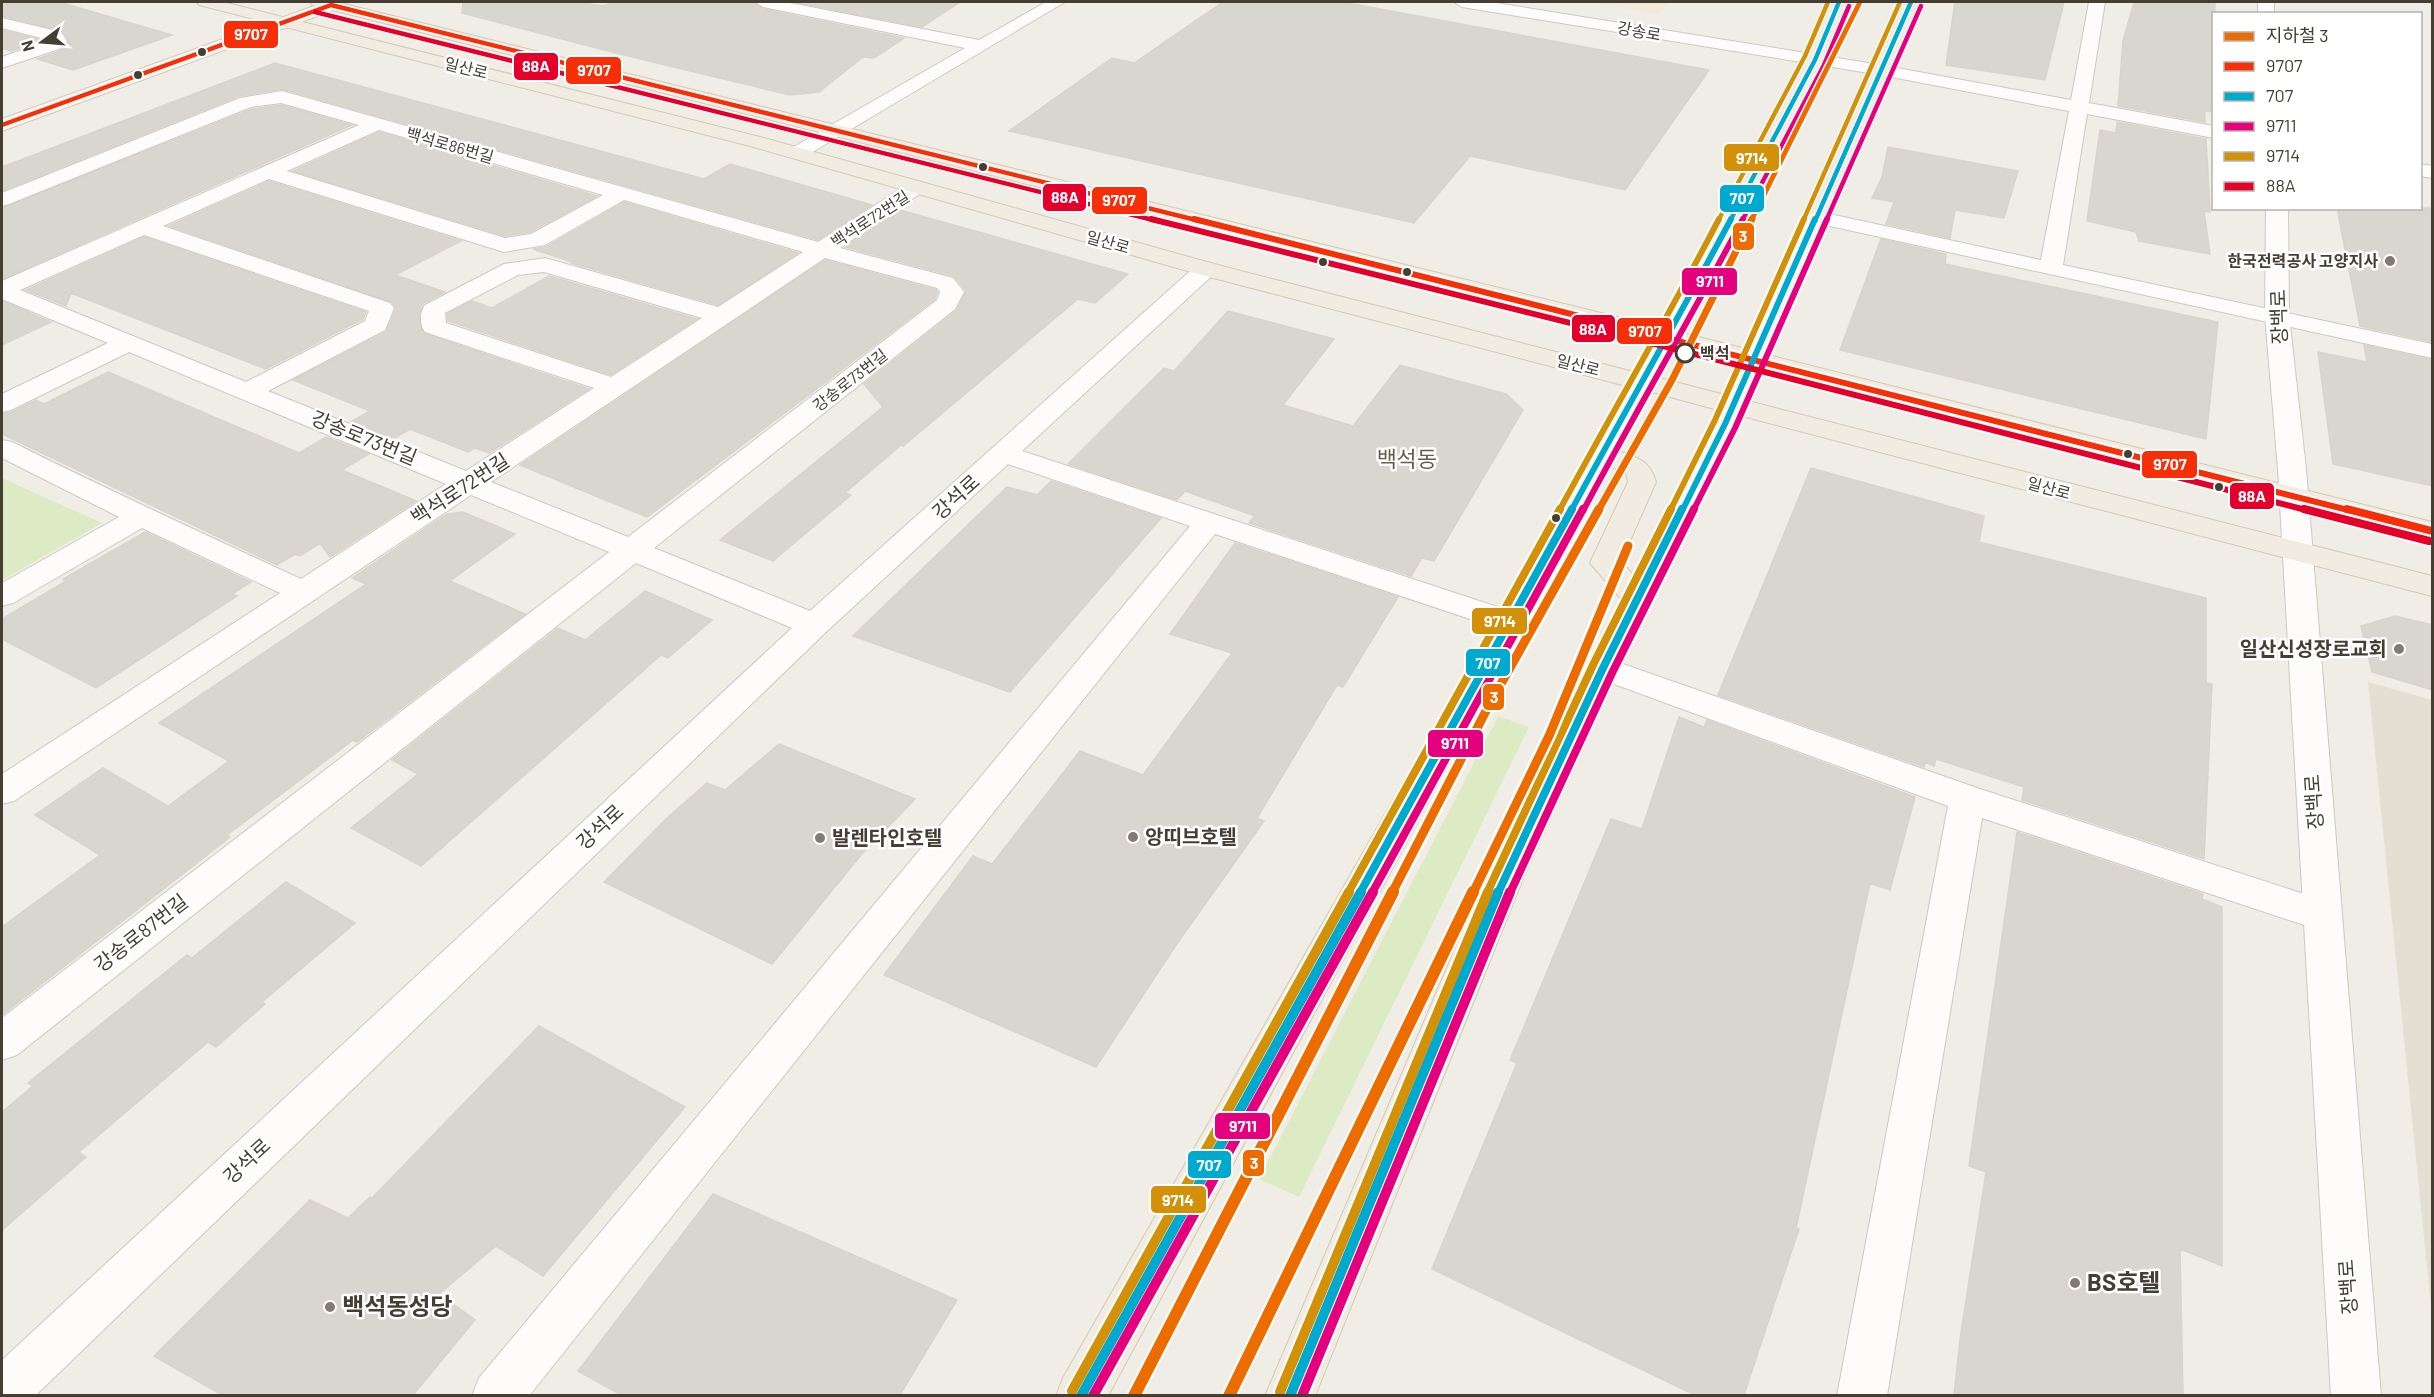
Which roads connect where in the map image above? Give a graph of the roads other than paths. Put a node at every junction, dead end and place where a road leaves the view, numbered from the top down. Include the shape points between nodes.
1 (205, 2) edge
2 (763, 2) edge
3 (1057, 2) edge
4 (1462, 2) edge
5 (1839, 2) edge
6 (1911, 2) edge
7 (2097, 2) edge
8 (329, 3) edge
9 (285, 22) junction
10 (2, 23) edge
11 (982, 46) junction
12 (1815, 60) junction
13 (2, 63) edge
14 (1881, 70) junction
15 (2077, 106) junction
16 (377, 124) junction
17 (2, 125) edge
18 (837, 130) junction
19 (2212, 132) edge
20 (797, 153) junction
21 (268, 172) junction
22 (917, 187) junction
23 (629, 196) junction
24 (2, 200) edge
25 (2277, 210) edge
26 (1816, 217) junction
27 (143, 227) junction
28 (822, 250) junction
29 (1206, 269) junction
30 (2051, 269) junction
31 (2, 290) edge
32 (722, 316) junction
33 (2277, 316) junction
34 (1669, 337) junction
35 (128, 343) junction
36 (2433, 351) edge
37 (1753, 360) junction
38 (1641, 381) junction
39 (615, 387) junction
40 (248, 392) junction
41 (2, 404) edge
42 (1733, 405) junction
43 (2, 448) edge
44 (1004, 454) junction
45 (1601, 455) junction
46 (470, 482) junction
47 (2293, 495) junction
48 (143, 515) junction
49 (1208, 523) junction
50 (2433, 531) edge
51 (633, 550) junction
52 (2297, 552) junction
53 (2433, 586) edge
54 (304, 592) junction
55 (2, 596) edge
56 (1638, 598) junction
57 (1511, 622) junction
58 (814, 625) junction
59 (1603, 668) junction
60 (2, 791) edge
61 (1967, 799) junction
62 (281, 824) joint
63 (2322, 915) junction
64 (2, 1042) edge
65 (2, 1393) edge
66 (497, 1395) edge
67 (1081, 1395) edge
68 (1290, 1395) edge
69 (1862, 1395) edge
70 (2356, 1395) edge

1 - 9 main road, 일산로
2 - 11 street
3 - 11 street
4 - 12 street, 강송로
5 - 12 main road
6 - 14 main road
7 - 15 street
8 - 9 main road
8 - 18 main road, 일산로
9 - 17 main road
9 - 20 main road, 일산로
10 - 13 street via 58,40
11 - 18 street
12 - 14 street
12 - 34 main road
14 - 15 street
14 - 26 main road
15 - 19 street
15 - 30 street
16 - 21 street
16 - 23 street, 백석로86번길
16 - 24 street via 282,97 247,102
18 - 20 street
18 - 34 main road, 일산로
20 - 22 main road, 일산로
21 - 23 street via 504,245 537,240
21 - 27 street
22 - 28 street, 백석로72번길
22 - 29 main road, 일산로
23 - 28 street, 백석로72번길
25 - 33 street, 장백로
26 - 30 street
26 - 37 main road
27 - 31 street
27 - 40 street via 382,308 376,325
28 - 32 street, 백석로72번길
28 - 51 street, 강송로73번길 via 945,283 952,292 947,304
29 - 38 main road, 일산로
29 - 44 street, 강석로
30 - 33 street
31 - 35 street, 강송로73번길
32 - 39 street, 백석로72번길
32 - 39 street via 545,265 512,269 433,310 434,327
33 - 36 street
33 - 47 street, 장백로
34 - 37 main road, 일산로
34 - 38 main road
35 - 40 street, 강송로73번길
35 - 41 street
37 - 42 main road
37 - 47 main road, 일산로
38 - 42 main road, 일산로
38 - 45 main road
39 - 46 street, 백석로72번길
40 - 46 street, 강송로73번길
42 - 52 main road, 일산로
42 - 56 main road
43 - 48 street
44 - 49 street
44 - 58 street, 강석로
45 - 56 main road via 1630,463 1639,470 1642,482 1605,563
45 - 57 main road
46 - 51 street, 강송로73번길
46 - 54 street, 백석로72번길
47 - 50 main road, 일산로
47 - 52 street, 장백로
48 - 54 street
48 - 55 street
49 - 57 street
49 - 66 street
51 - 58 street, 강송로73번길
51 - 62 street, 강송로73번길
52 - 53 main road, 일산로
52 - 63 street, 장백로
54 - 60 street, 백석로72번길
56 - 59 main road
57 - 67 main road
58 - 65 street, 강석로
59 - 61 street
59 - 68 main road via 1505,876
61 - 63 street
61 - 69 street
62 - 64 street, 강송로87번길
63 - 70 street, 장백로

